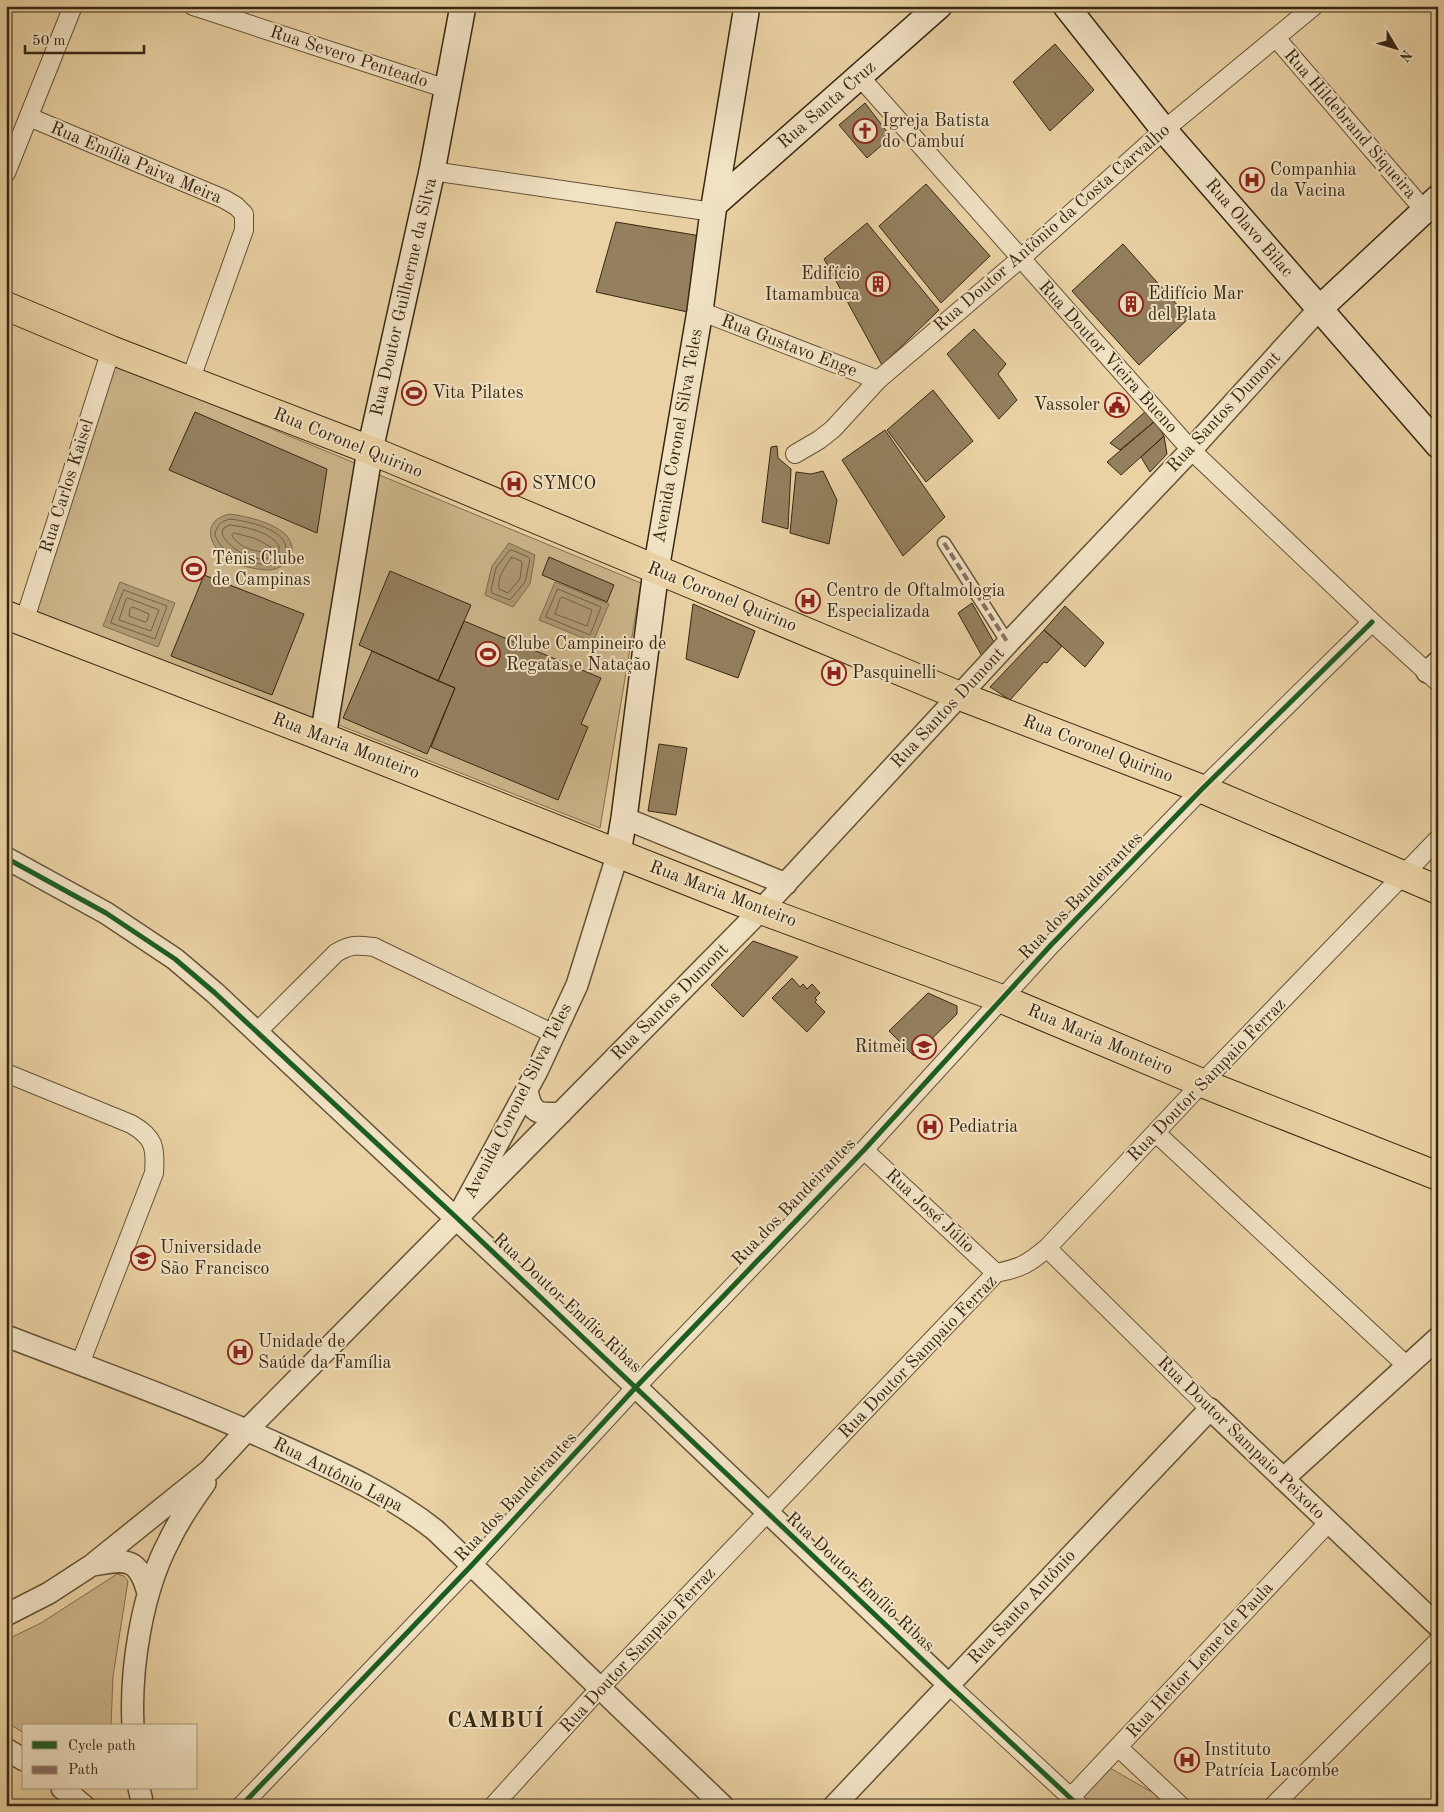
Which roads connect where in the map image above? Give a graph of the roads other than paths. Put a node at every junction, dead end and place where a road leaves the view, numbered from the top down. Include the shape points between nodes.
1 (73, 6) edge
2 (193, 6) edge
3 (463, 6) edge
4 (747, 6) edge
5 (939, 6) edge
6 (1066, 6) edge
7 (1314, 6) edge
8 (1276, 38) junction
9 (860, 77) junction
10 (447, 89) junction
11 (29, 117) junction
12 (1164, 130) junction
13 (432, 171) junction
14 (6, 172) edge
15 (1431, 204) edge
16 (714, 208) junction
17 (1020, 259) junction
18 (6, 306) edge
19 (1319, 309) junction
20 (700, 311) junction
21 (111, 350) junction
22 (878, 380) junction
23 (190, 381) junction
24 (1438, 445) edge
25 (370, 450) junction
26 (1191, 450) junction
27 (795, 454) dead end
28 (944, 543) dead end
29 (656, 570) junction
30 (15, 618) edge
31 (1372, 622) junction
32 (1008, 643) junction
33 (1434, 672) edge
34 (960, 696) junction
35 (323, 737) junction
36 (1202, 789) junction
37 (624, 818) junction
38 (1438, 839) edge
39 (618, 853) junction
40 (6, 858) edge
41 (1405, 874) junction
42 (786, 884) junction
43 (1438, 890) edge
44 (761, 910) junction
45 (1002, 999) junction
46 (257, 1032) junction
47 (554, 1034) junction
48 (6, 1073) edge
49 (1202, 1083) junction
50 (528, 1090) junction
51 (561, 1113) junction
52 (1156, 1133) junction
53 (864, 1150) junction
54 (1438, 1176) edge
55 (457, 1218) junction
56 (1046, 1248) junction
57 (996, 1273) junction
58 (6, 1336) edge
59 (1438, 1338) edge
60 (80, 1364) junction
61 (1407, 1366) junction
62 (636, 1387) junction
63 (1210, 1409) junction
64 (247, 1430) junction
65 (219, 1462) junction
66 (1283, 1479) junction
67 (767, 1513) junction
68 (1329, 1522) junction
69 (92, 1565) junction
70 (471, 1566) junction
71 (148, 1594) junction
72 (6, 1615) edge
73 (1438, 1626) edge
74 (1438, 1641) edge
75 (949, 1685) junction
76 (600, 1688) junction
77 (133, 1724) edge
78 (1118, 1748) junction
79 (6, 1749) edge
80 (22, 1759) edge
81 (64, 1790) edge
82 (1075, 1801) edge
83 (1173, 1803) edge
84 (84, 1806) edge
85 (241, 1806) edge
86 (493, 1806) edge
87 (722, 1806) edge
88 (834, 1806) edge
89 (1273, 1806) edge

1 - 11 street
2 - 10 street, Rua Severo Penteado
3 - 10 main road, Rua Doutor Guilherme da Silva
4 - 16 main road, Avenida Coronel Silva Teles
5 - 9 main road, Rua Santa Cruz
6 - 12 main road, Rua Olavo Bilac
7 - 8 street, Rua Doutor Antônio da Costa Carvalho
8 - 12 street, Rua Doutor Antônio da Costa Carvalho
8 - 15 street, Rua Hildebrand Siqueira
9 - 16 main road, Rua Santa Cruz
9 - 17 street, Rua Doutor Vieira Bueno
10 - 13 main road, Rua Doutor Guilherme da Silva
11 - 14 street
11 - 23 street, Rua Emília Paiva Meira via 224,199 244,214 244,230
12 - 17 street, Rua Doutor Antônio da Costa Carvalho
12 - 19 main road, Rua Olavo Bilac
13 - 16 street
13 - 25 main road, Rua Doutor Guilherme da Silva
15 - 19 main road, Rua Santos Dumont
16 - 20 main road, Avenida Coronel Silva Teles
17 - 22 street, Rua Doutor Antônio da Costa Carvalho
17 - 26 street, Rua Doutor Vieira Bueno
18 - 21 main road, Rua Coronel Quirino
19 - 24 main road, Rua Olavo Bilac
19 - 26 street, Rua Santos Dumont
20 - 22 street, Rua Gustavo Enge
20 - 29 main road, Avenida Coronel Silva Teles
21 - 23 main road, Rua Coronel Quirino
21 - 30 street, Rua Carlos Kaisel
22 - 27 street, Rua Doutor Antônio da Costa Carvalho via 833,429
23 - 25 main road, Rua Coronel Quirino
25 - 29 main road, Rua Coronel Quirino
25 - 35 main road, Rua Doutor Guilherme da Silva
26 - 31 street, Rua Doutor Vieira Bueno
26 - 32 street, Rua Santos Dumont
28 - 32 street
29 - 34 main road, Rua Coronel Quirino
29 - 37 main road, Avenida Coronel Silva Teles
30 - 35 main road, Rua Maria Monteiro
31 - 33 street, Rua Doutor Vieira Bueno
31 - 36 street, Rua dos Bandeirantes
32 - 34 street, Rua Santos Dumont
34 - 36 main road, Rua Coronel Quirino
34 - 42 street, Rua Santos Dumont
35 - 39 main road, Rua Maria Monteiro
36 - 41 main road, Rua Coronel Quirino
36 - 45 street, Rua dos Bandeirantes
37 - 39 main road, Avenida Coronel Silva Teles
37 - 42 street
38 - 41 street, Rua Doutor Sampaio Ferraz
39 - 44 main road, Rua Maria Monteiro
39 - 47 street, Avenida Coronel Silva Teles via 577,985
40 - 46 street, Rua Doutor Emílio Ribas via 84,900 175,959
41 - 43 main road, Rua Coronel Quirino
41 - 49 street, Rua Doutor Sampaio Ferraz
42 - 44 street, Rua Santos Dumont
44 - 45 main road, Rua Maria Monteiro
44 - 51 street, Rua Santos Dumont
45 - 49 main road, Rua Maria Monteiro
45 - 53 street, Rua dos Bandeirantes
46 - 47 street via 336,953 348,946 361,945 374,947
46 - 55 street, Rua Doutor Emílio Ribas
47 - 50 street, Avenida Coronel Silva Teles
48 - 60 street via 132,1124 145,1132 152,1142 154,1173
49 - 52 street, Rua Doutor Sampaio Ferraz
49 - 54 main road, Rua Maria Monteiro
50 - 51 street via 530,1105 535,1110
50 - 55 street, Avenida Coronel Silva Teles
51 - 55 street, Rua Santos Dumont
52 - 56 street, Rua Doutor Sampaio Ferraz
52 - 61 street
53 - 57 street, Rua José Júlio
53 - 62 street, Rua dos Bandeirantes
55 - 62 street, Rua Doutor Emílio Ribas
55 - 64 street, Avenida Coronel Silva Teles
56 - 57 street, Rua Doutor Sampaio Ferraz via 1016,1269
56 - 63 street, Rua Doutor Sampaio Peixoto
57 - 67 street, Rua Doutor Sampaio Ferraz
58 - 60 street, Rua Antônio Lapa
59 - 61 street
60 - 64 street, Rua Antônio Lapa
61 - 66 street
62 - 67 street, Rua Doutor Emílio Ribas
62 - 70 street, Rua dos Bandeirantes
63 - 66 street, Rua Doutor Sampaio Peixoto
63 - 75 street, Rua Santo Antônio
64 - 65 street, Avenida Coronel Silva Teles
64 - 70 street, Rua Antônio Lapa via 330,1467 411,1511
65 - 69 street, Avenida Coronel Silva Teles
65 - 71 street via 168,1542
66 - 68 street, Rua Doutor Sampaio Peixoto
67 - 75 street, Rua Doutor Emílio Ribas
67 - 76 street, Rua Doutor Sampaio Ferraz
68 - 73 street, Rua Doutor Sampaio Peixoto
68 - 78 street, Rua Heitor Leme de Paula
69 - 71 street via 117,1560 128,1562 143,1576
69 - 72 street, Avenida Coronel Silva Teles
70 - 76 street, Rua Antônio Lapa
70 - 85 street, Rua dos Bandeirantes
71 - 77 street via 136,1651
74 - 89 street
75 - 82 street, Rua Doutor Emílio Ribas
75 - 88 street, Rua Santo Antônio
76 - 86 street, Rua Doutor Sampaio Ferraz
76 - 87 street, Rua Antônio Lapa
78 - 82 street, Rua Heitor Leme de Paula
78 - 83 street
79 - 80 street
81 - 84 street

